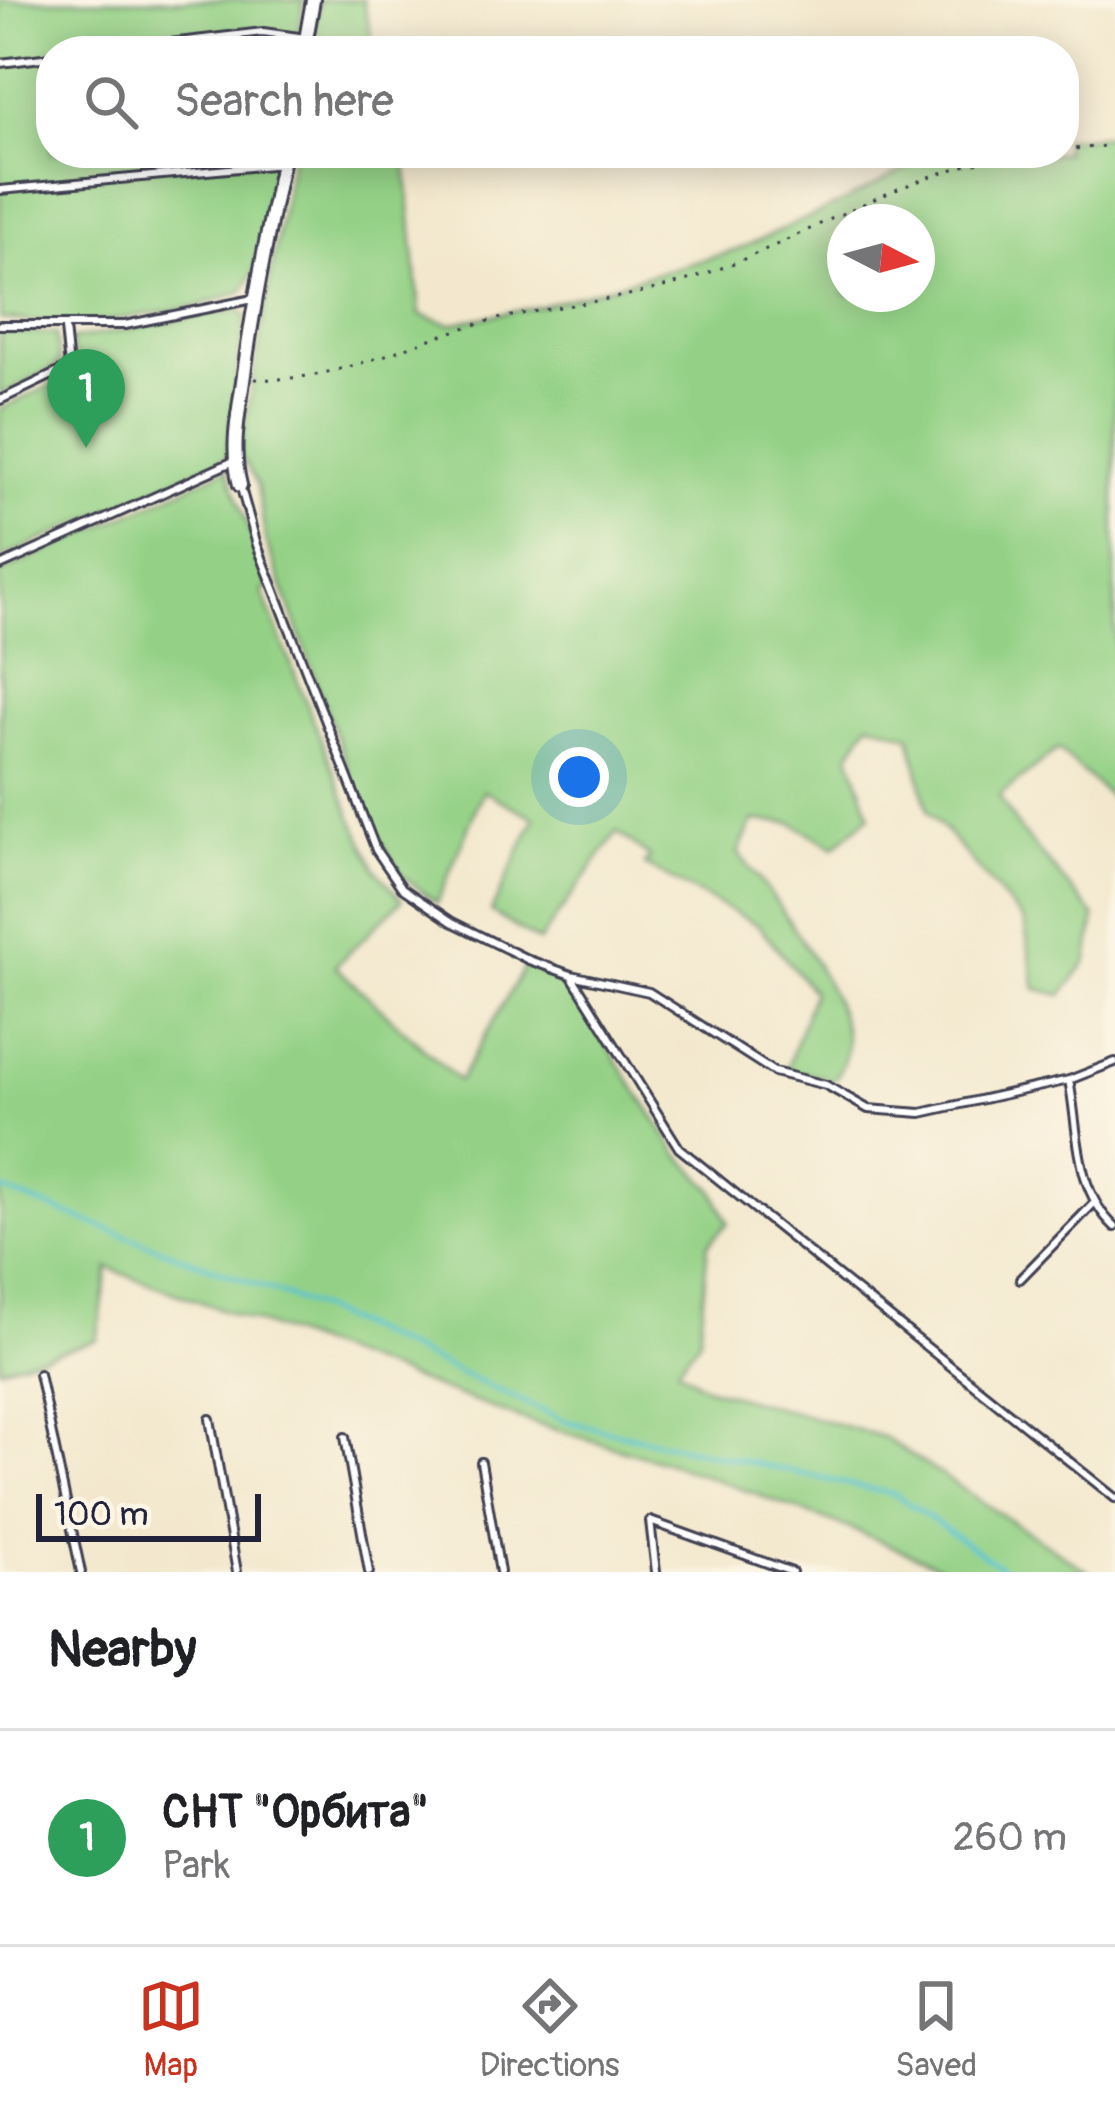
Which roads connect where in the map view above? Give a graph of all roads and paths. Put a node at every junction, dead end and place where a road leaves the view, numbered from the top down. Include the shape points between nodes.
1 (313, 0) edge
2 (229, 36) edge
3 (277, 36) edge
4 (306, 36) edge
5 (36, 59) edge
6 (0, 63) edge
7 (1115, 145) edge
8 (1079, 149) edge
9 (195, 168) edge
10 (281, 168) edge
11 (949, 168) edge
12 (0, 190) edge
13 (254, 299) junction
14 (0, 326) edge
15 (65, 328) junction
16 (244, 377) junction
17 (0, 400) edge
18 (233, 460) junction
19 (240, 484) joint
20 (0, 566) edge
21 (571, 975) junction
22 (1115, 1062) edge
23 (1069, 1080) junction
24 (1095, 1202) junction
25 (1115, 1227) edge
26 (1020, 1279) dead end
27 (39, 1374) dead end
28 (210, 1419) dead end
29 (345, 1437) dead end
30 (481, 1462) dead end
31 (1115, 1498) edge
32 (81, 1572) edge
33 (237, 1572) edge
34 (369, 1572) edge
35 (500, 1572) edge
36 (656, 1572) edge
37 (793, 1572) edge

1 - 4 street
2 - 3 lane
5 - 6 lane
7 - 8 path
9 - 12 lane
10 - 13 street
11 - 16 path via 688,280 483,323 374,362 297,378
13 - 15 lane via 125,325
13 - 16 street
14 - 15 lane
15 - 17 lane via 69,367
16 - 18 street
18 - 19 street
18 - 20 lane
19 - 21 lane via 256,545 388,872 452,922
21 - 23 lane via 650,992 774,1072 826,1085 868,1109 921,1113
21 - 31 lane via 679,1148
22 - 23 lane
23 - 24 lane via 1076,1144
24 - 25 lane
24 - 26 lane
27 - 32 lane
28 - 33 lane
29 - 34 lane
30 - 35 lane
36 - 37 lane via 650,1521

